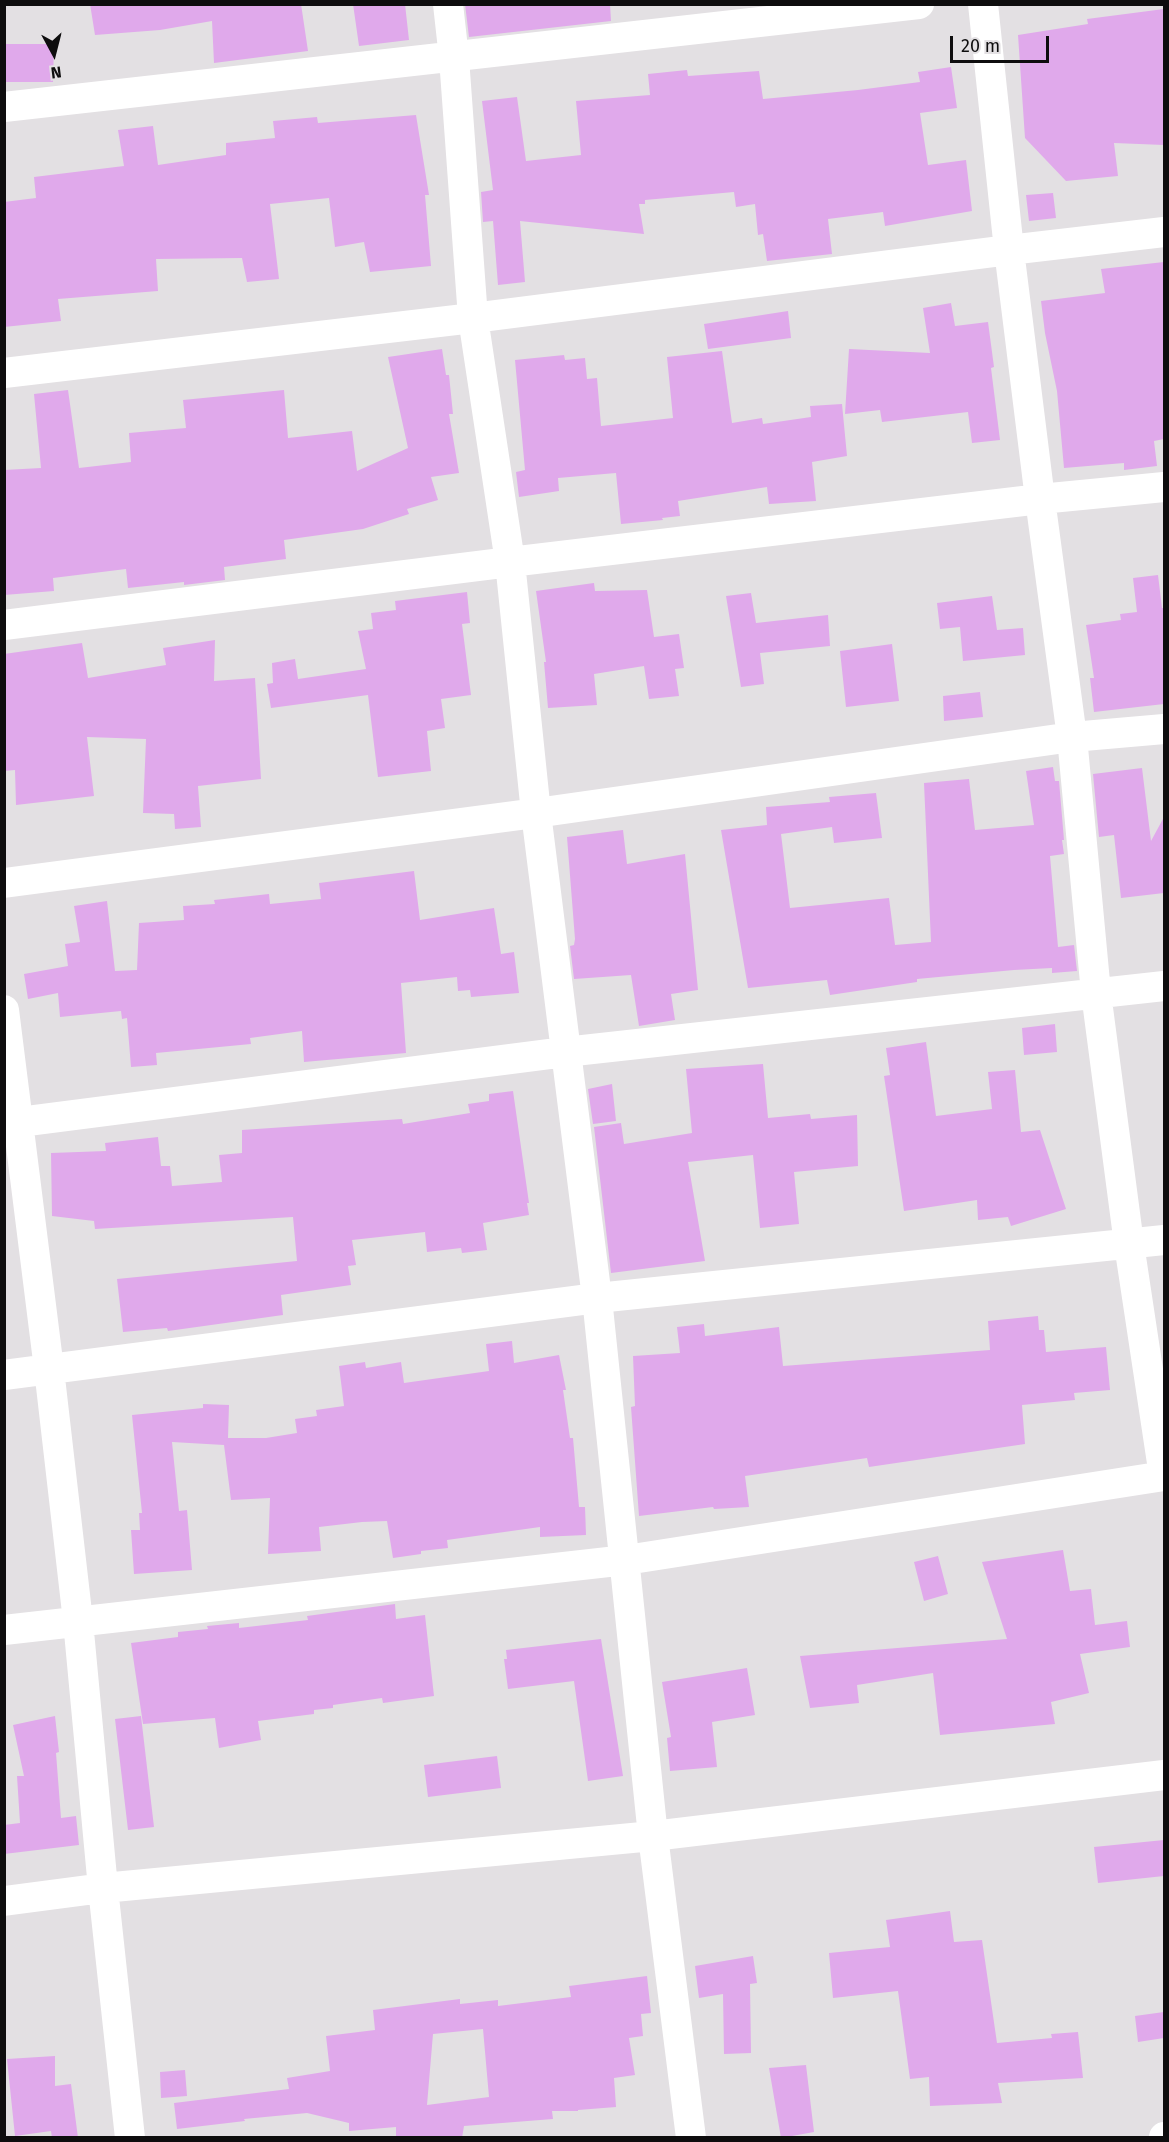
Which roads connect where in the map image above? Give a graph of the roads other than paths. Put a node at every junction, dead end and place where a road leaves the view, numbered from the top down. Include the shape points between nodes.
1 (448, 4) edge
2 (919, 4) edge
3 (983, 4) edge
4 (454, 58) junction
5 (4, 107) edge
6 (1164, 232) edge
7 (1009, 250) junction
8 (473, 318) junction
9 (4, 373) edge
10 (1164, 488) edge
11 (1040, 500) junction
12 (510, 562) junction
13 (4, 625) edge
14 (1164, 729) edge
15 (1072, 737) junction
16 (536, 813) junction
17 (4, 883) edge
18 (1164, 986) edge
19 (1096, 993) junction
20 (4, 1010) edge
21 (565, 1052) junction
22 (11, 1123) edge
23 (1164, 1240) edge
24 (1129, 1244) junction
25 (597, 1298) junction
26 (50, 1369) junction
27 (4, 1375) edge
28 (1164, 1476) edge
29 (626, 1560) junction
30 (78, 1621) junction
31 (4, 1630) edge
32 (1164, 1775) edge
33 (653, 1836) junction
34 (103, 1888) junction
35 (4, 1901) edge
36 (130, 2138) edge
37 (691, 2138) edge

1 - 4 street
2 - 4 street
3 - 7 street
4 - 5 street
4 - 8 street
6 - 7 street
7 - 8 street
7 - 11 street
8 - 9 street
8 - 12 street
10 - 11 street
11 - 12 street
11 - 15 street
12 - 13 street
12 - 16 street
14 - 15 street
15 - 16 street
15 - 19 street
16 - 17 street
16 - 21 street
18 - 19 street
19 - 21 street
19 - 24 street
20 - 22 street
21 - 22 street
21 - 25 street
22 - 26 street
23 - 24 street
24 - 25 street
24 - 28 street
25 - 26 street
25 - 29 street
26 - 27 street
26 - 30 street
28 - 29 street
29 - 30 street
29 - 33 street
30 - 31 street
30 - 34 street
32 - 33 street
33 - 34 street
33 - 37 street
34 - 35 street
34 - 36 street

